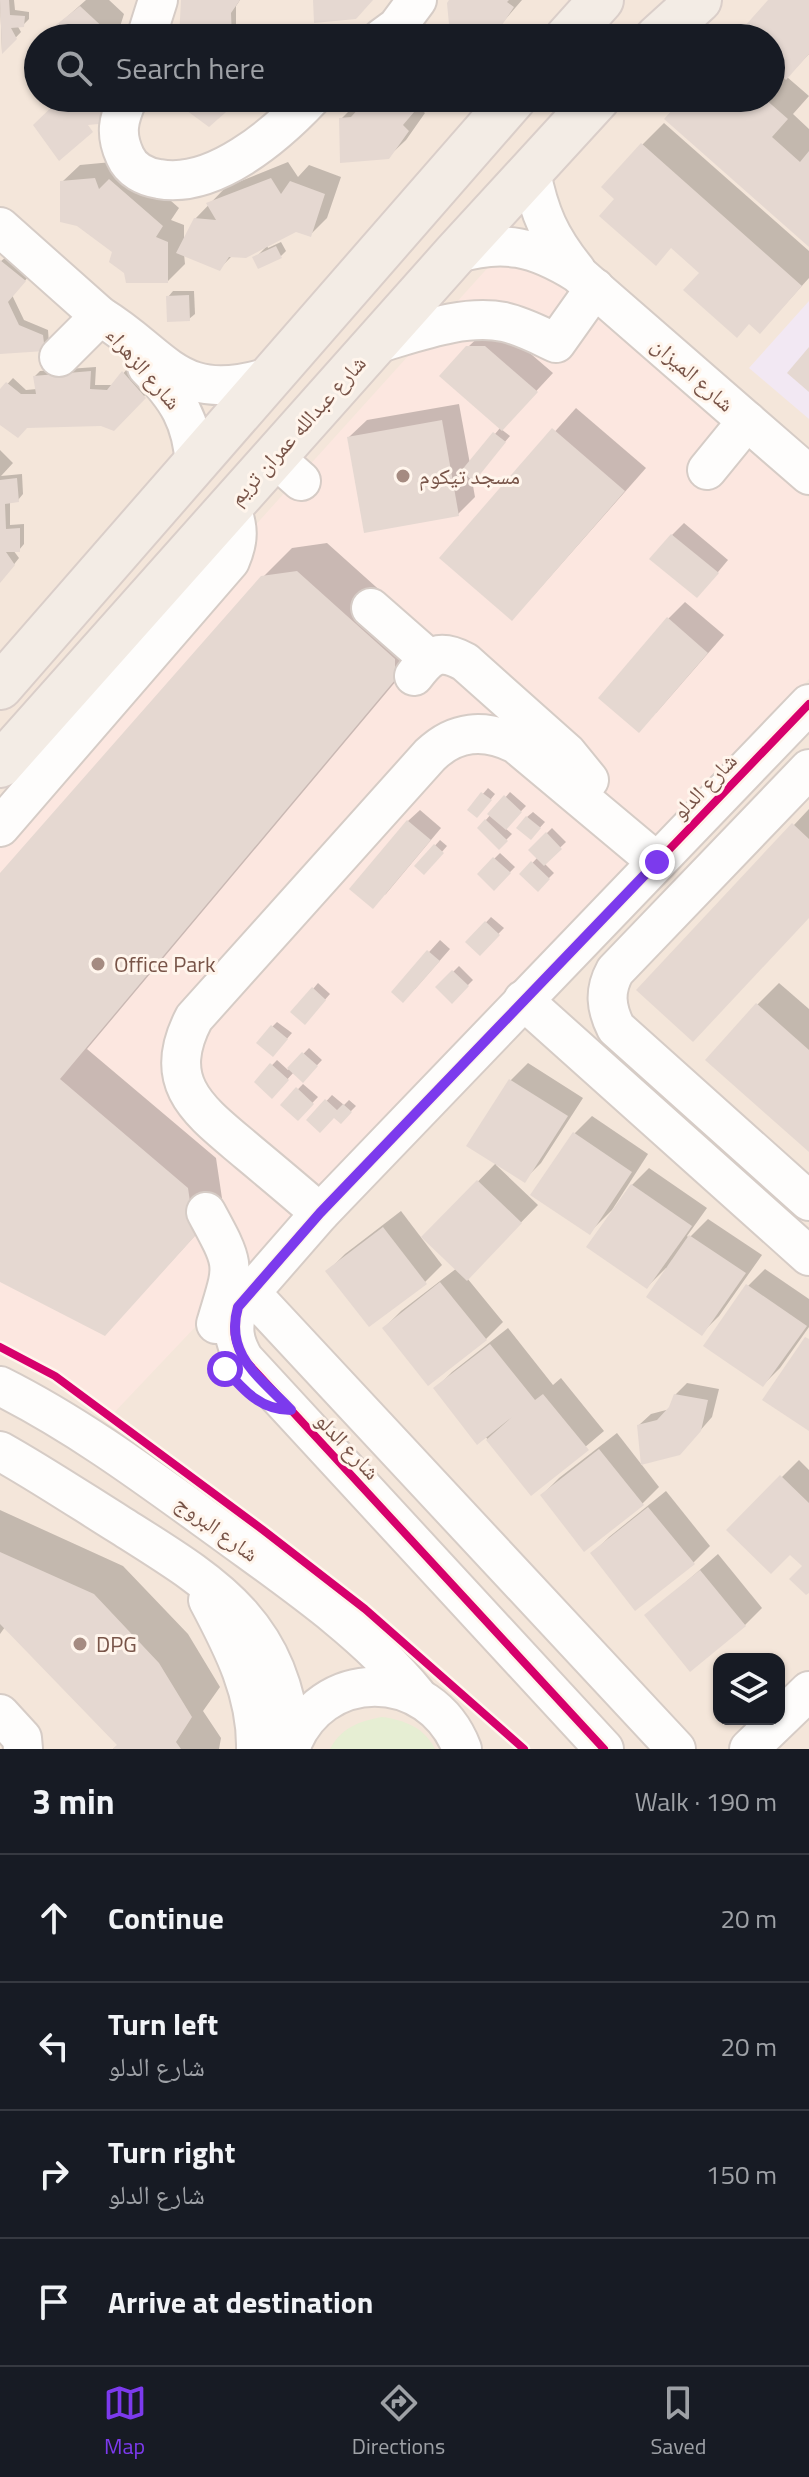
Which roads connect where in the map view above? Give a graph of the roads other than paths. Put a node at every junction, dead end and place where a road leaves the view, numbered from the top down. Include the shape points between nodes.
1 (158, 0) edge
2 (417, 0) edge
3 (681, 0) edge
4 (699, 0) edge
5 (150, 24) edge
6 (399, 24) edge
7 (661, 24) edge
8 (672, 24) edge
9 (121, 112) edge
10 (298, 112) edge
11 (502, 112) edge
12 (585, 112) edge
13 (531, 172) junction
14 (0, 227) edge
15 (455, 254) junction
16 (586, 280) junction
17 (102, 317) junction
18 (375, 344) junction
19 (59, 357) dead end
20 (269, 377) junction
21 (747, 421) junction
22 (195, 465) junction
23 (707, 470) dead end
24 (809, 475) edge
25 (230, 506) junction
26 (371, 608) dead end
27 (0, 687) edge
28 (809, 704) edge
29 (0, 765) edge
30 (747, 768) junction
31 (809, 769) edge
32 (783, 796) junction
33 (602, 816) junction
34 (0, 827) edge
35 (657, 862) junction
36 (523, 1000) junction
37 (809, 1201) edge
38 (206, 1212) dead end
39 (320, 1213) junction
40 (809, 1256) edge
41 (251, 1293) junction
42 (0, 1386) edge
43 (291, 1410) junction
44 (4, 1455) edge
45 (809, 1691) edge
46 (416, 1694) junction
47 (0, 1714) edge
48 (465, 1742) edge
49 (279, 1747) edge
50 (23, 1749) edge
51 (604, 1749) edge
52 (676, 1749) edge
53 (749, 1749) edge

1 - 5 street
2 - 6 street
3 - 7 main road
4 - 8 main road
9 - 10 street via 118,139 127,162 146,177 170,181 227,164 259,146
11 - 20 main road
12 - 13 main road, شارع عبدالله عمران تريم
13 - 15 main road, شارع عبدالله عمران تريم
13 - 16 street, شارع الميزان via 554,242
14 - 17 street, شارع الزهراء
15 - 16 street, شارع الميزان via 512,246 549,256
15 - 18 main road, شارع عبدالله عمران تريم
16 - 18 street via 556,343 503,322 476,320
16 - 21 street, شارع الميزان
17 - 19 street
17 - 20 street, شارع الزهراء via 167,369 191,381 244,385
17 - 22 street, شارع الزهراء via 176,398 193,441
18 - 25 main road, شارع عبدالله عمران تريم via 287,469
20 - 22 main road
21 - 23 street
21 - 24 street, شارع الميزان
22 - 27 main road
25 - 29 main road, شارع عبدالله عمران تريم
25 - 34 street via 237,543 230,561
26 - 33 street via 421,667 440,654 465,662 567,753 590,782
28 - 30 street, شارع الدلو
30 - 32 street
30 - 35 street, شارع الدلو
31 - 32 street
32 - 37 street via 615,971 607,1006 624,1036
33 - 35 street
33 - 39 street via 501,737 470,733 441,745 194,1018 181,1065 199,1111
35 - 36 street, شارع الدلو
36 - 39 street, شارع الدلو
36 - 40 street
38 - 43 street via 231,1269 215,1330 219,1358 260,1404
39 - 41 street, شارع الدلو
41 - 43 street, شارع الدلو via 238,1307 235,1343
41 - 52 street
42 - 46 street, شارع البروج via 135,1469 266,1563 374,1648
43 - 51 street, شارع الدلو
44 - 49 street via 194,1572 232,1603 262,1640 282,1684 289,1714
45 - 53 street
46 - 48 street, شارع البروج via 431,1703
46 - 49 street via 387,1686 357,1688 329,1699
47 - 50 street via 22,1738

